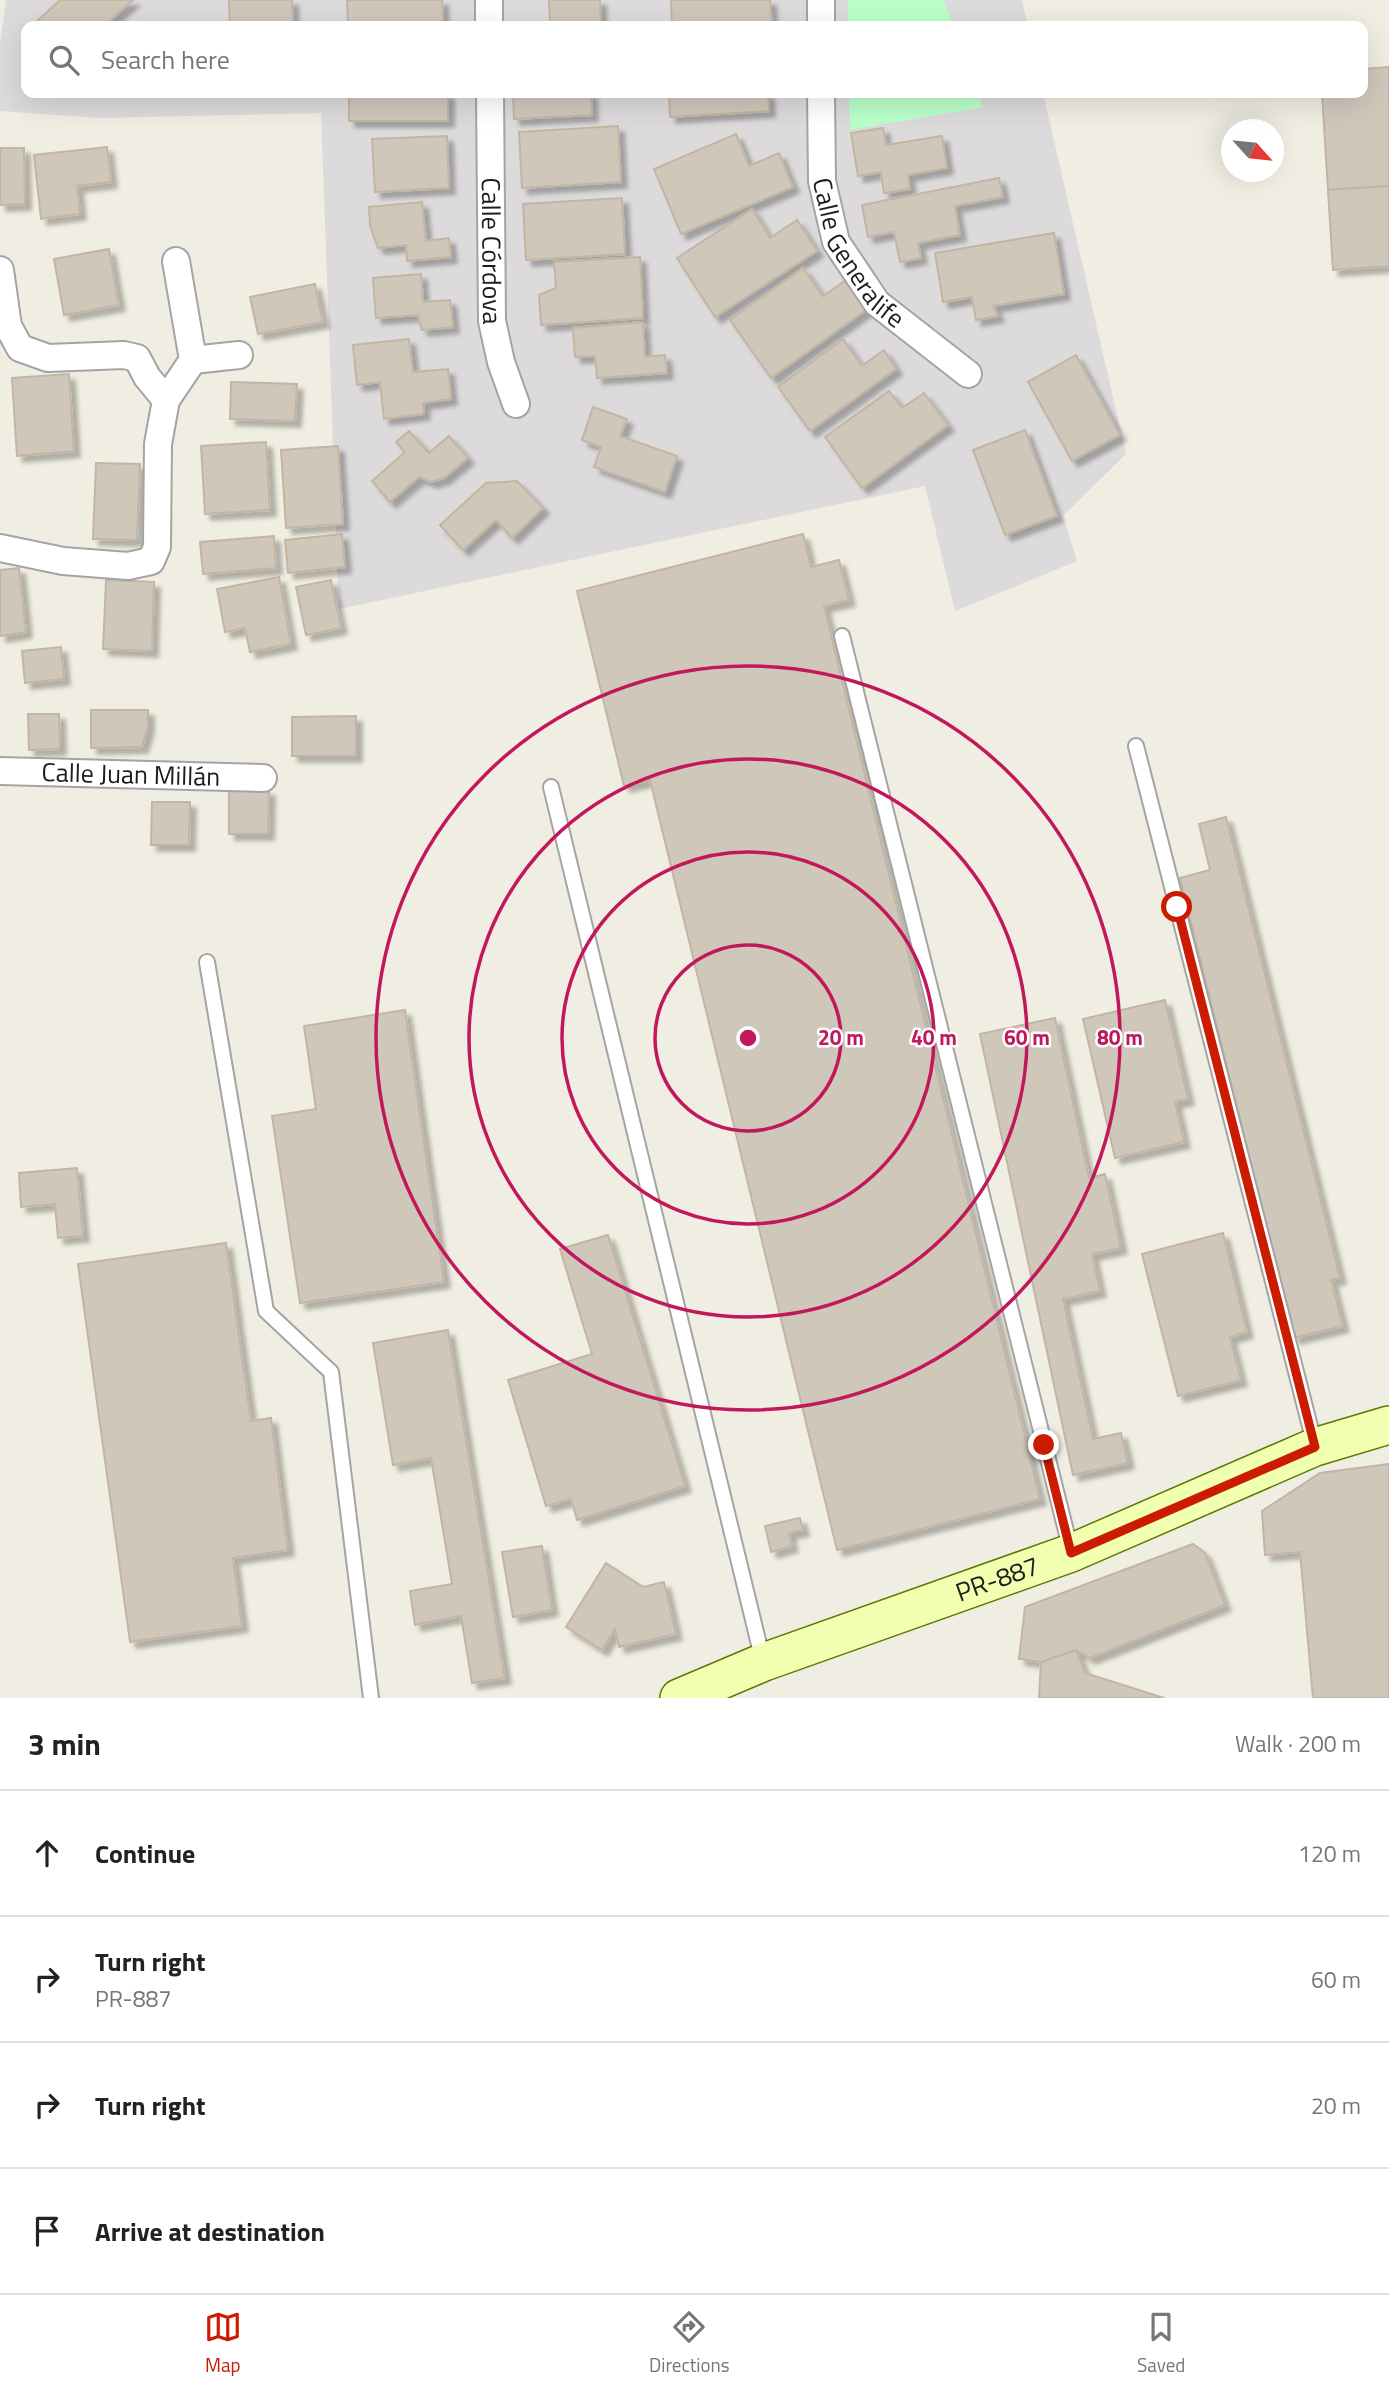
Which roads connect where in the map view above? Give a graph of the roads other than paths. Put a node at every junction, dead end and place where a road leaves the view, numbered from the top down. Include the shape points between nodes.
1 (489, 0) edge
2 (821, 0) edge
3 (489, 21) edge
4 (821, 21) edge
5 (490, 98) edge
6 (821, 98) edge
7 (176, 261) dead end
8 (0, 270) edge
9 (239, 355) dead end
10 (193, 360) junction
11 (968, 374) dead end
12 (166, 400) junction
13 (516, 404) dead end
14 (0, 548) edge
15 (842, 636) dead end
16 (1136, 746) dead end
17 (0, 771) edge
18 (263, 778) dead end
19 (551, 787) dead end
20 (207, 962) dead end
21 (1389, 1425) edge
22 (1315, 1447) junction
23 (1071, 1553) junction
24 (764, 1662) junction
25 (371, 1698) edge
26 (680, 1698) edge

1 - 3 street
2 - 4 street
5 - 13 street, Calle Córdova via 492,321
6 - 11 street, Calle Generalife via 822,181 836,242 877,303
7 - 10 street
8 - 12 street via 8,326 20,348 48,358 138,358
9 - 10 street
10 - 12 street
12 - 14 street via 158,444 157,547 151,561 128,566 63,561
15 - 23 lane
16 - 22 lane
17 - 18 street, Calle Juan Millán
19 - 24 lane
20 - 25 lane via 266,1311 331,1372
21 - 22 street, PR-887
22 - 23 street, PR-887
23 - 24 street, PR-887
24 - 26 street, PR-887

